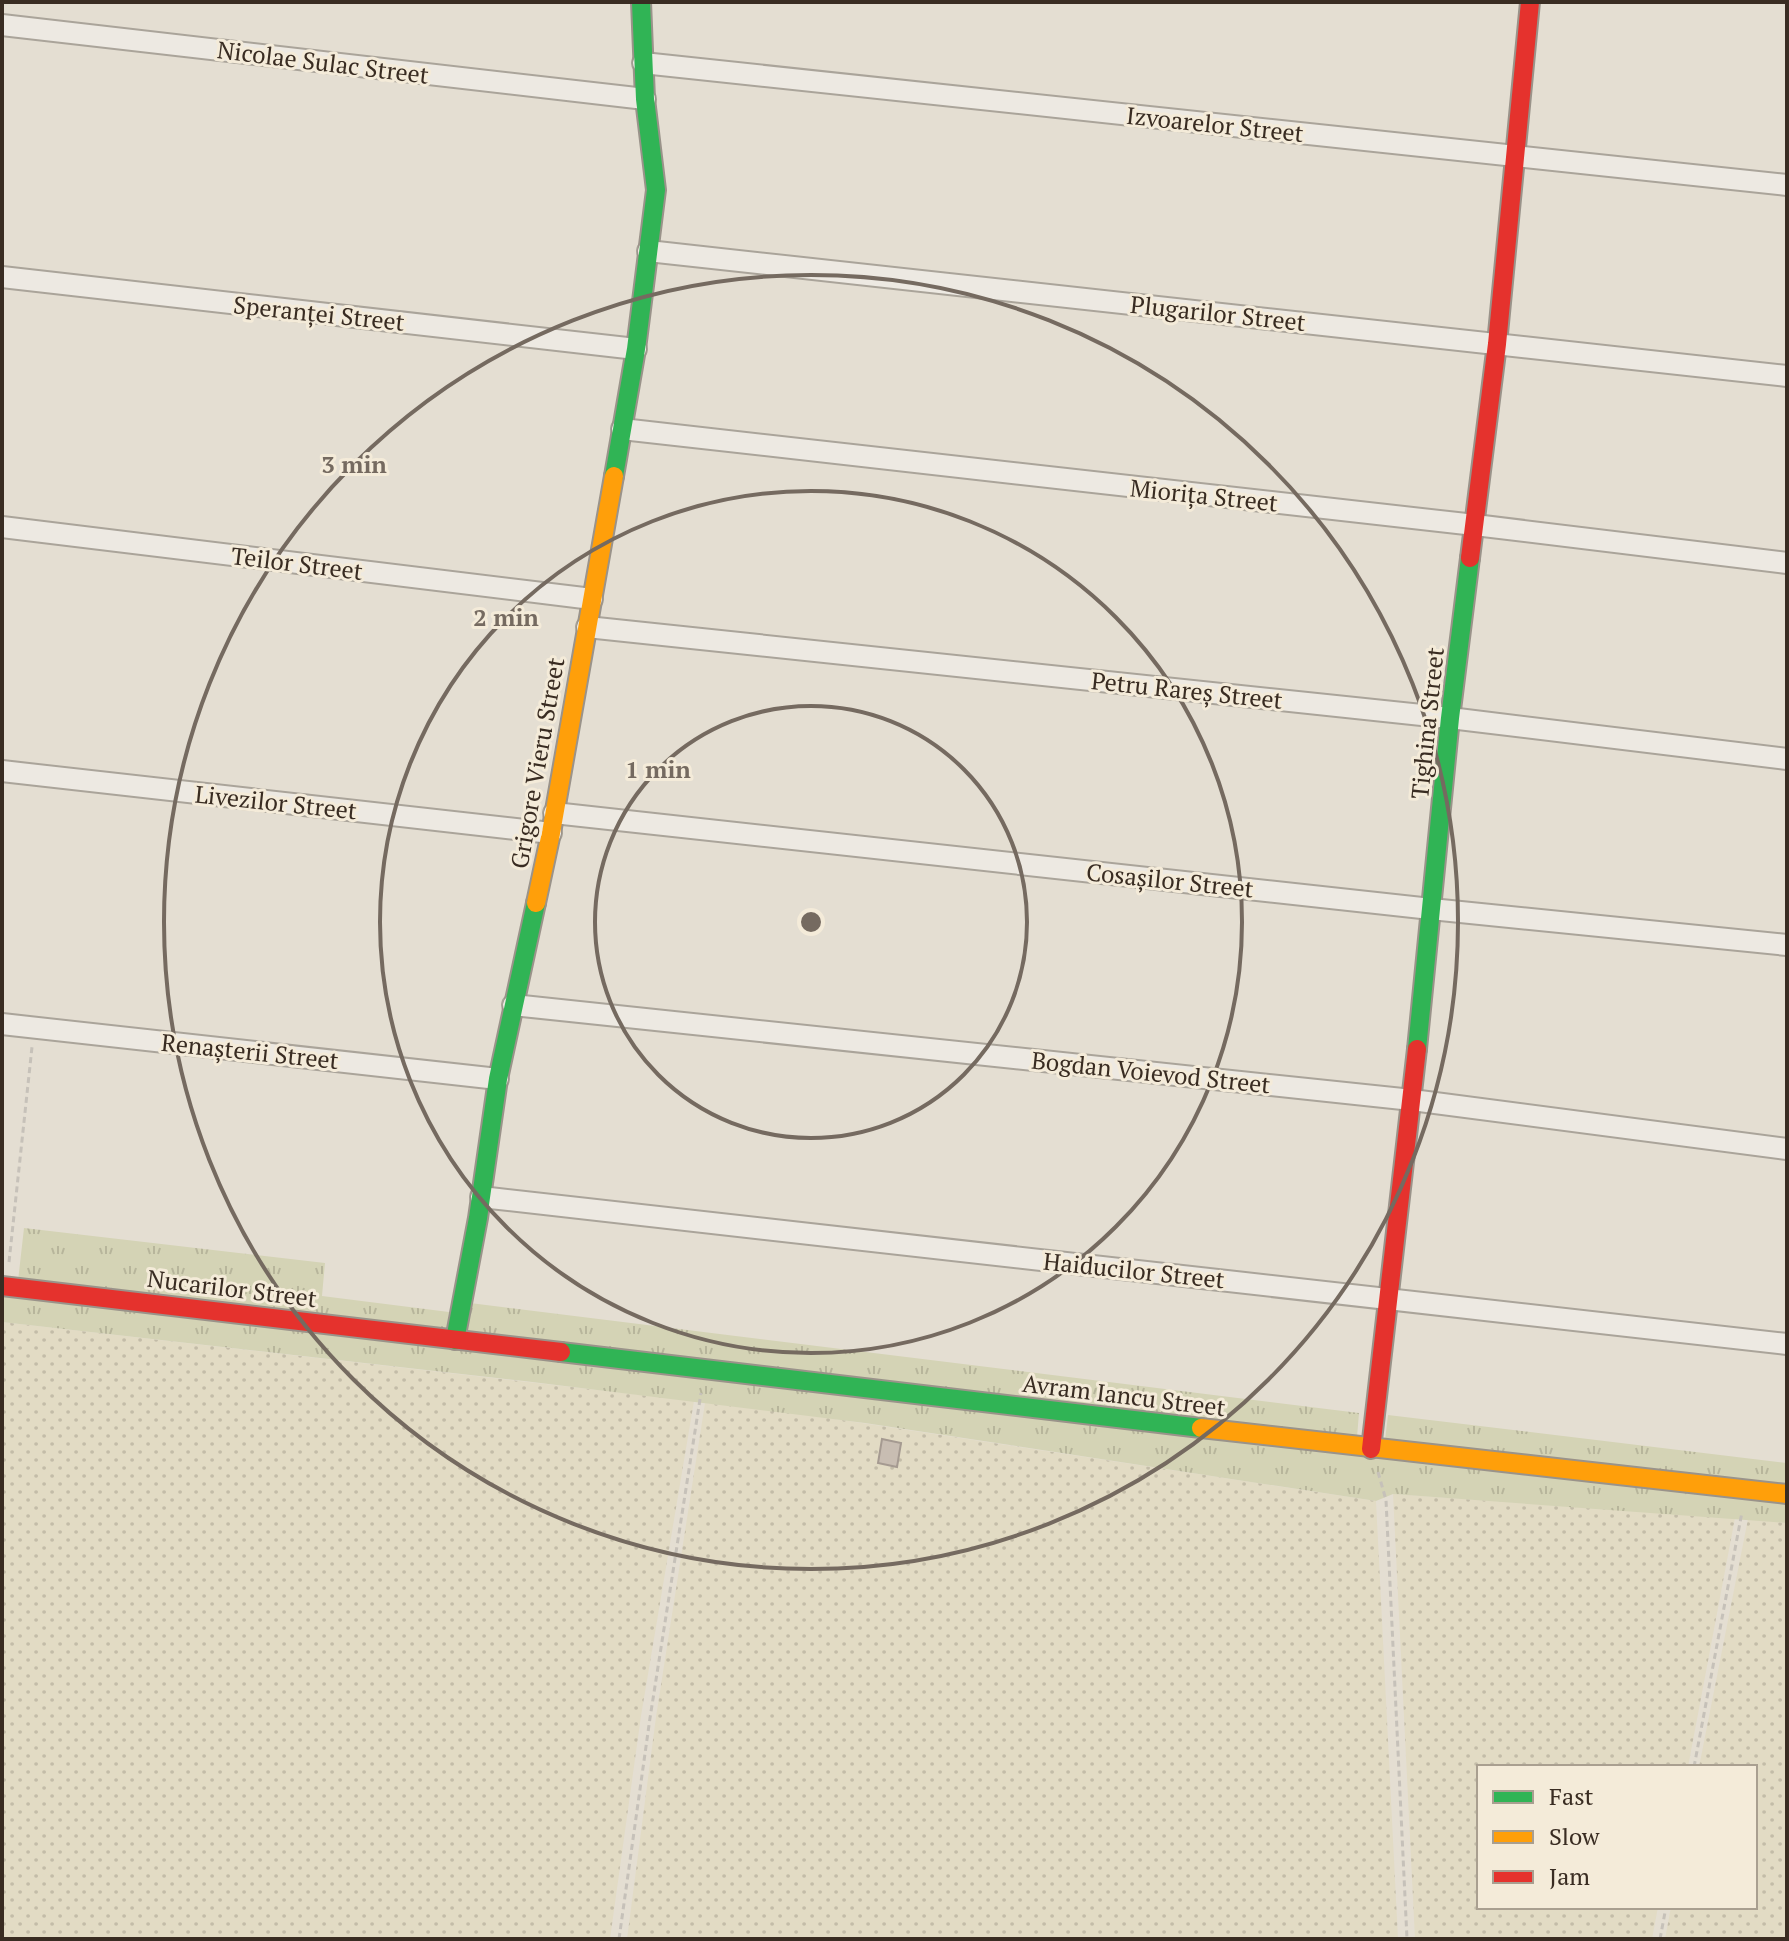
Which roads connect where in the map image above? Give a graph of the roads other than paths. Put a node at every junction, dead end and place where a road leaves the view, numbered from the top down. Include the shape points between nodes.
1 (641, 2) edge
2 (1530, 2) edge
3 (2, 25) edge
4 (643, 63) junction
5 (645, 99) junction
6 (1516, 156) junction
7 (1787, 185) edge
8 (648, 251) junction
9 (2, 277) edge
10 (1497, 344) junction
11 (636, 349) junction
12 (1787, 376) edge
13 (622, 429) junction
14 (1475, 525) junction
15 (2, 527) edge
16 (1787, 563) edge
17 (592, 599) junction
18 (587, 627) junction
19 (1450, 718) junction
20 (1787, 759) edge
21 (2, 771) edge
22 (552, 823) junction
23 (1431, 909) junction
24 (1787, 945) edge
25 (513, 1005) junction
26 (2, 1024) edge
27 (498, 1079) junction
28 (1412, 1100) junction
29 (1787, 1149) edge
30 (481, 1197) junction
31 (4, 1286) edge
32 (1387, 1298) junction
33 (455, 1340) junction
34 (1787, 1344) edge
35 (1371, 1449) junction
36 (1787, 1494) edge

1 - 4 street, Grigore Vieru Street
2 - 6 street, Tighina Street
3 - 5 street, Nicolae Sulac Street
4 - 5 street, Grigore Vieru Street
4 - 6 street, Izvoarelor Street
5 - 8 street, Grigore Vieru Street via 656,190
6 - 7 street, Izvoarelor Street
6 - 10 street, Tighina Street
8 - 10 street, Plugarilor Street
8 - 11 street, Grigore Vieru Street
9 - 11 street, Speranței Street
10 - 12 street, Plugarilor Street
10 - 14 street, Tighina Street
11 - 13 street, Grigore Vieru Street
13 - 14 street, Miorița Street
13 - 17 street, Grigore Vieru Street
14 - 16 street, Miorița Street
14 - 19 street, Tighina Street
15 - 17 street, Teilor Street
17 - 18 street, Grigore Vieru Street
18 - 19 street, Petru Rareș Street
18 - 22 street, Grigore Vieru Street
19 - 20 street, Petru Rareș Street
19 - 23 street, Tighina Street
21 - 22 street, Livezilor Street
22 - 23 street, Cosașilor Street
22 - 25 street, Grigore Vieru Street
23 - 24 street, Cosașilor Street
23 - 28 street, Tighina Street
25 - 27 street, Grigore Vieru Street
25 - 28 street, Bogdan Voievod Street
26 - 27 street, Renașterii Street
27 - 30 street, Grigore Vieru Street
28 - 29 street, Bogdan Voievod Street
28 - 32 street, Tighina Street
30 - 32 street, Haiducilor Street
30 - 33 street, Grigore Vieru Street
31 - 33 street, Nucarilor Street
32 - 34 street, Haiducilor Street
32 - 35 street, Tighina Street
33 - 35 street, Avram Iancu Street
35 - 36 street, Avram Iancu Street

